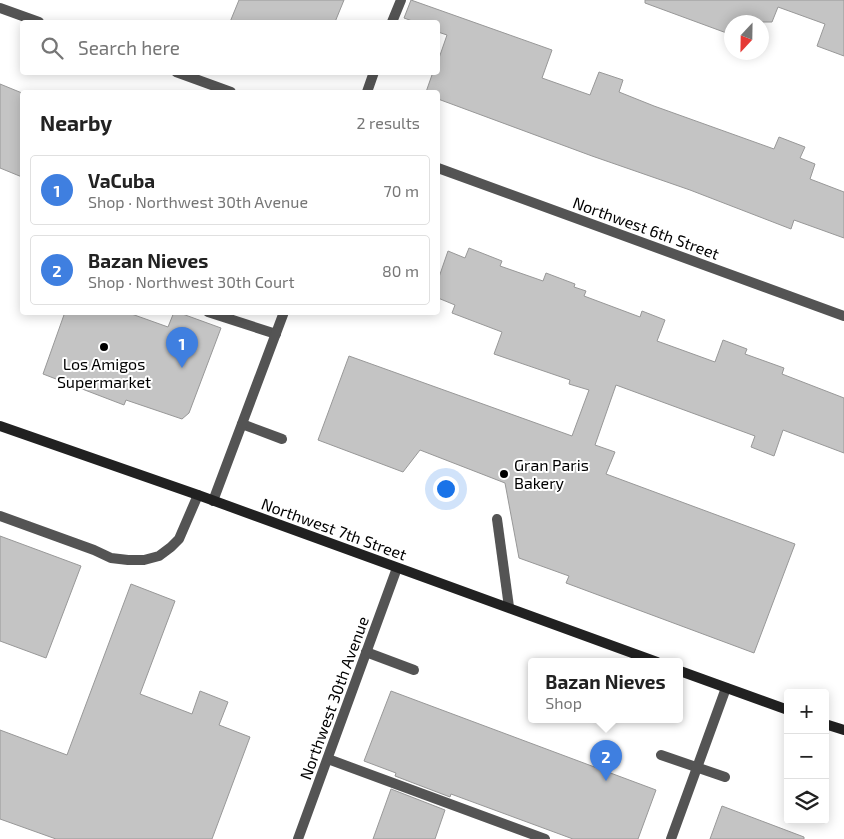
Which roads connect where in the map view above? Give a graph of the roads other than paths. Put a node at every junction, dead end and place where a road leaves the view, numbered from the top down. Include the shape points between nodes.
1 (401, 0) edge
2 (0, 8) edge
3 (33, 20) edge
4 (393, 20) edge
5 (184, 75) edge
6 (373, 75) edge
7 (225, 90) edge
8 (368, 90) edge
9 (440, 169) edge
10 (217, 315) edge
11 (283, 315) edge
12 (844, 316) edge
13 (276, 334) junction
14 (242, 424) junction
15 (0, 426) edge
16 (282, 439) dead end
17 (198, 495) junction
18 (213, 501) junction
19 (0, 516) edge
20 (496, 519) dead end
21 (397, 568) junction
22 (510, 608) junction
23 (366, 652) junction
24 (646, 658) edge
25 (414, 670) dead end
26 (683, 671) edge
27 (726, 688) junction
28 (784, 709) edge
29 (829, 728) edge
30 (844, 730) edge
31 (661, 755) dead end
32 (328, 759) junction
33 (697, 769) junction
34 (724, 777) dead end
35 (298, 839) edge
36 (545, 839) edge
37 (671, 839) edge

1 - 4 street
2 - 3 street
5 - 7 street
6 - 8 street
9 - 12 street, Northwest 6th Street
10 - 13 street
11 - 13 street
13 - 14 street
14 - 16 street
14 - 18 street
15 - 17 main road, Northwest 7th Street
17 - 18 main road, Northwest 7th Street
17 - 19 street via 179,538 159,556 144,560 111,558
18 - 21 main road, Northwest 7th Street
20 - 22 street
21 - 22 main road, Northwest 7th Street
21 - 23 street, Northwest 30th Avenue
22 - 24 main road, Northwest 7th Street
23 - 25 street
23 - 32 street, Northwest 30th Avenue
26 - 27 main road
27 - 28 main road
27 - 33 street
29 - 30 main road
31 - 33 street
32 - 35 street, Northwest 30th Avenue
32 - 36 street
33 - 34 street
33 - 37 street

